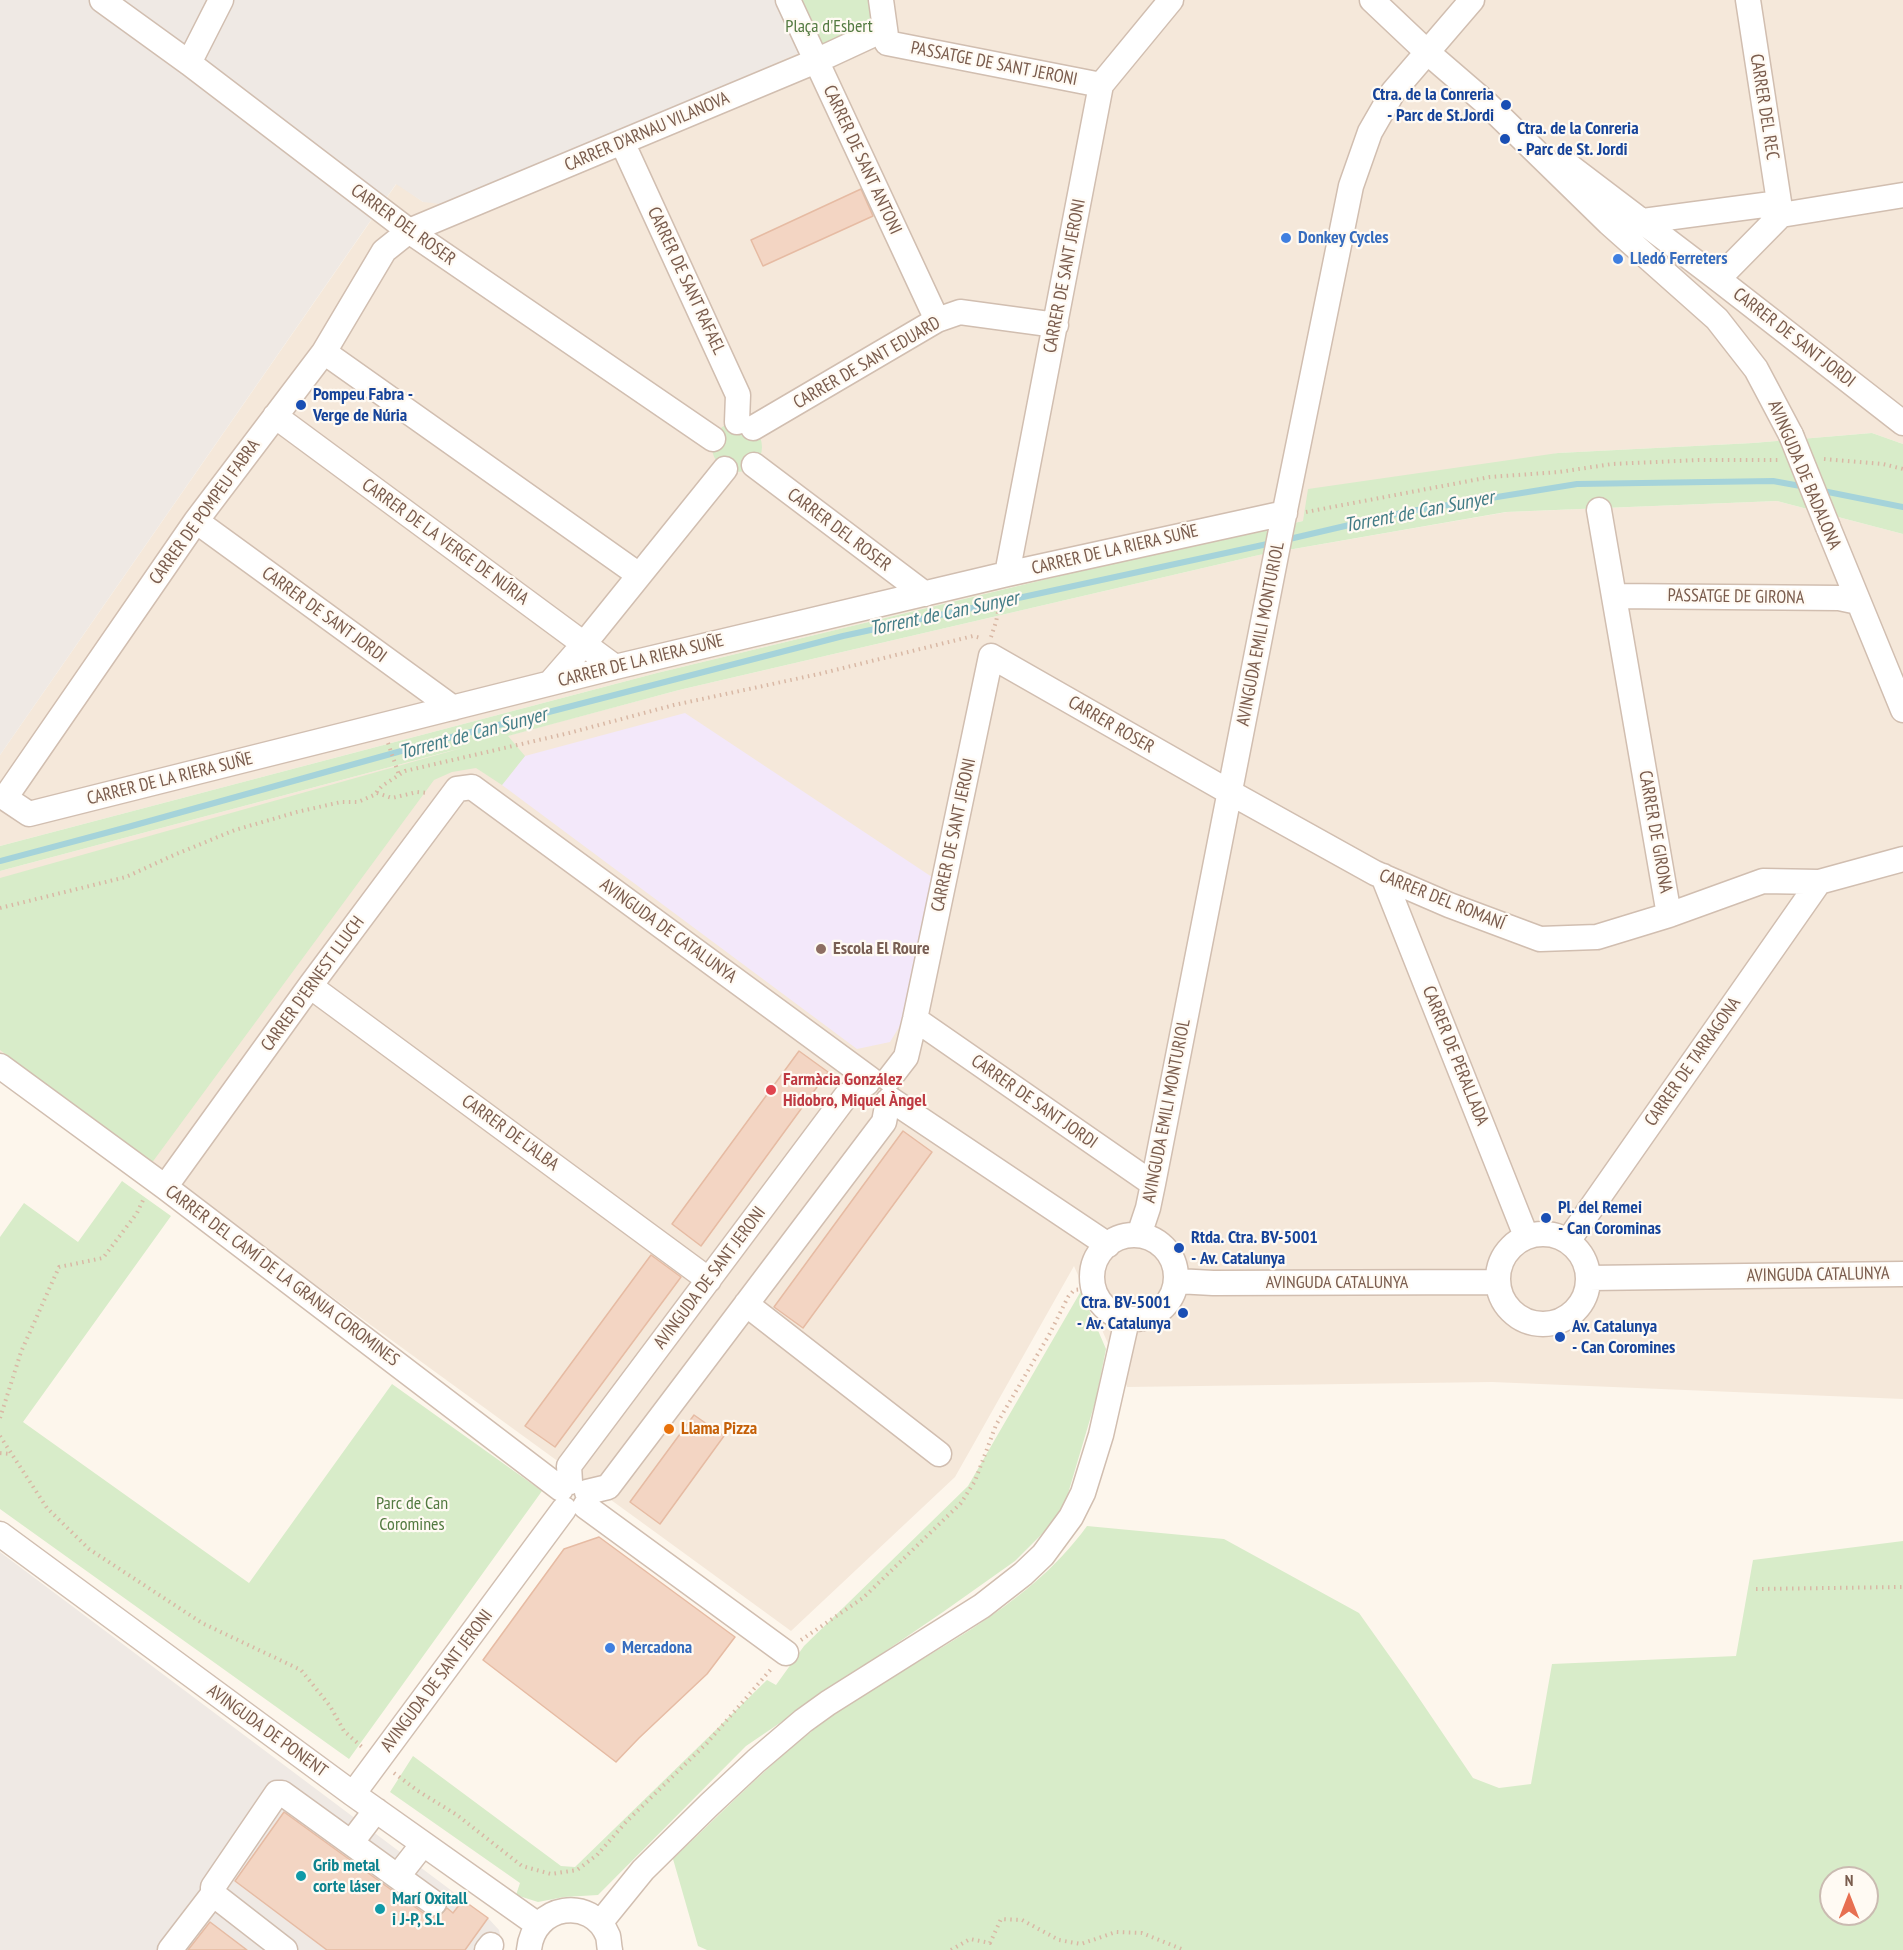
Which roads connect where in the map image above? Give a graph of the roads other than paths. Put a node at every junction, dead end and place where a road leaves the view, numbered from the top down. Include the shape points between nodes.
1 (102, 0) edge
2 (221, 0) edge
3 (788, 0) edge
4 (880, 0) edge
5 (1172, 0) edge
6 (1372, 0) edge
7 (1472, 0) edge
8 (1748, 0) edge
9 (886, 36) junction
10 (1427, 52) junction
11 (816, 62) junction
12 (189, 63) junction
13 (1101, 85) junction
14 (1485, 102) junction
15 (622, 142) junction
16 (1903, 195) edge
17 (1780, 209) junction
18 (1642, 222) junction
19 (409, 231) junction
20 (1718, 279) junction
21 (937, 320) junction
22 (1056, 325) junction
23 (324, 352) junction
24 (275, 416) junction
25 (1903, 423) edge
26 (745, 425) junction
27 (713, 438) junction
28 (754, 465) junction
29 (725, 469) junction
30 (1599, 510) dead end
31 (1284, 518) junction
32 (195, 521) junction
33 (639, 575) junction
34 (1004, 584) junction
35 (925, 594) junction
36 (1614, 596) junction
37 (1858, 602) junction
38 (585, 644) junction
39 (991, 656) joint
40 (615, 667) junction
41 (550, 684) junction
42 (453, 708) junction
43 (1903, 710) edge
44 (465, 787) joint
45 (1231, 793) junction
46 (5, 798) joint
47 (1903, 859) edge
48 (1383, 876) junction
49 (1819, 882) junction
50 (1669, 915) junction
51 (310, 986) junction
52 (915, 1019) junction
53 (0, 1066) edge
54 (881, 1088) junction
55 (160, 1183) junction
56 (1153, 1184) junction
57 (1139, 1235) junction
58 (1526, 1236) junction
59 (1568, 1241) junction
60 (1108, 1245) junction
61 (1903, 1274) edge
62 (1589, 1278) junction
63 (709, 1280) junction
64 (1177, 1281) junction
65 (1497, 1282) junction
66 (746, 1304) junction
67 (1127, 1320) junction
68 (939, 1455) dead end
69 (573, 1496) junction
70 (0, 1534) edge
71 (786, 1653) dead end
72 (353, 1794) junction
73 (376, 1810) junction
74 (351, 1843) junction
75 (423, 1844) junction
76 (398, 1876) junction
77 (213, 1894) junction
78 (434, 1903) dead end
79 (600, 1923) junction
80 (538, 1924) junction
81 (170, 1950) edge
82 (285, 1950) edge
83 (529, 1950) edge
84 (610, 1950) edge

1 - 12 street, CARRER DEL ROSER
2 - 12 street
3 - 11 street, CARRER DE SANT ANTONI
4 - 9 street
5 - 13 street, CARRER DE SANT JERONI
6 - 10 street, AVINGUDA DE BADALONA
7 - 10 street, AVINGUDA EMILI MONTURIOL
8 - 17 street, CARRER DEL REC
9 - 11 street, CARRER D'ARNAU VILANOVA
9 - 13 street, PASSATGE DE SANT JERONI
10 - 14 street, AVINGUDA DE BADALONA
10 - 31 street, AVINGUDA EMILI MONTURIOL via 1393,92 1370,132 1351,186
11 - 15 street, CARRER D'ARNAU VILANOVA
11 - 21 street, CARRER DE SANT ANTONI
12 - 19 street, CARRER DEL ROSER
13 - 22 street, CARRER DE SANT JERONI
14 - 18 street, CARRER DE SANT JORDI
14 - 37 street, AVINGUDA DE BADALONA, bridge via 1609,223 1717,319 1756,369 1791,435
15 - 19 street, CARRER D'ARNAU VILANOVA
15 - 26 street, CARRER DE SANT RAFAEL via 738,395
16 - 17 street
17 - 18 street
17 - 20 street
18 - 20 street, CARRER DE SANT JORDI
19 - 23 street, CARRER DE POMPEU FABRA via 384,251
19 - 27 street, CARRER DEL ROSER
20 - 25 street, CARRER DE SANT JORDI
21 - 22 street, CARRER DE SANT EDUARD via 960,312
21 - 26 street, CARRER DE SANT EDUARD
22 - 34 street, CARRER DE SANT JERONI
23 - 24 street, CARRER DE POMPEU FABRA
23 - 33 street
24 - 32 street, CARRER DE POMPEU FABRA
24 - 38 street, CARRER DE LA VERGE DE NÚRIA
26 - 27 street via 725,425
26 - 28 street via 761,440 762,448
27 - 29 street via 713,455
28 - 29 street via 742,472
28 - 35 street, CARRER DEL ROSER
29 - 33 street
30 - 36 street, CARRER DE GIRONA
31 - 34 street, CARRER DE LA RIERA SUÑE
31 - 45 street, AVINGUDA EMILI MONTURIOL
32 - 42 street, CARRER DE SANT JORDI
32 - 46 street, CARRER DE POMPEU FABRA
33 - 38 street
34 - 35 street, CARRER DE LA RIERA SUÑE
35 - 40 street, CARRER DE LA RIERA SUÑE
36 - 37 street, PASSATGE DE GIRONA via 1839,598
36 - 50 street, CARRER DE GIRONA
37 - 43 street, AVINGUDA DE BADALONA
38 - 40 street, CARRER DE LA VERGE DE NÚRIA
38 - 41 street
39 - 45 street, CARRER ROSER
39 - 52 street, CARRER DE SANT JERONI
40 - 41 street, CARRER DE LA RIERA SUÑE
41 - 42 street, CARRER DE LA RIERA SUÑE
42 - 46 street, CARRER DE LA RIERA SUÑE via 29,814
44 - 51 street, CARRER D'ERNEST LLUCH via 457,789
44 - 54 street, AVINGUDA DE CATALUNYA via 472,787
45 - 48 street, CARRER DEL ROMANÍ
45 - 56 street, AVINGUDA EMILI MONTURIOL
47 - 49 street, CARRER DE GIRONA
48 - 50 street, CARRER DEL ROMANÍ via 1540,939 1597,937
48 - 58 street, CARRER DE PERALLADA
49 - 50 street, CARRER DE GIRONA via 1763,881
49 - 59 street, CARRER DE TARRAGONA
51 - 55 street, CARRER D'ERNEST LLUCH
51 - 63 street, CARRER DE L'ALBA
52 - 54 street, CARRER DE SANT JERONI via 906,1057
52 - 56 street, CARRER DE SANT JORDI
53 - 55 street, CARRER DEL CAMÍ DE LA GRANJA COROMINES
54 - 60 street, AVINGUDA DE CATALUNYA
54 - 63 street, AVINGUDA DE SANT JERONI via 846,1096
54 - 66 street, AVINGUDA DE SANT JERONI via 884,1122
55 - 69 street, CARRER DEL CAMÍ DE LA GRANJA COROMINES
56 - 57 street, AVINGUDA EMILI MONTURIOL
57 - 60 street via 1128,1235
57 - 64 street via 1160,1243 1171,1256
58 - 59 street via 1542,1233
58 - 65 street via 1505,1252 1498,1266
59 - 62 street via 1586,1262
60 - 67 street via 1093,1268 1094,1288 1107,1309
61 - 62 street, AVINGUDA CATALUNYA
62 - 65 street via 1581,1304 1570,1316 1543,1324 1516,1316 1505,1305
63 - 69 street, AVINGUDA DE SANT JERONI via 569,1466
64 - 65 street, AVINGUDA CATALUNYA
64 - 67 street via 1168,1303 1160,1311
66 - 68 street
66 - 69 street, AVINGUDA DE SANT JERONI via 608,1487
67 - 79 street via 1101,1435 1083,1493 1043,1555 982,1606 828,1703 778,1742 643,1870
69 - 71 street, CARRER DEL CAMÍ DE LA GRANJA COROMINES
69 - 72 street, AVINGUDA DE SANT JERONI
70 - 72 street, AVINGUDA DE PONENT
72 - 73 street, AVINGUDA DE PONENT
73 - 74 street
73 - 75 street, AVINGUDA DE PONENT
74 - 76 street
74 - 77 street via 277,1794 213,1887
75 - 76 street
75 - 80 street, AVINGUDA DE PONENT
76 - 78 street
77 - 81 street
77 - 82 street
79 - 80 street via 585,1913 568,1910 551,1914
79 - 84 street
80 - 83 street via 530,1937

